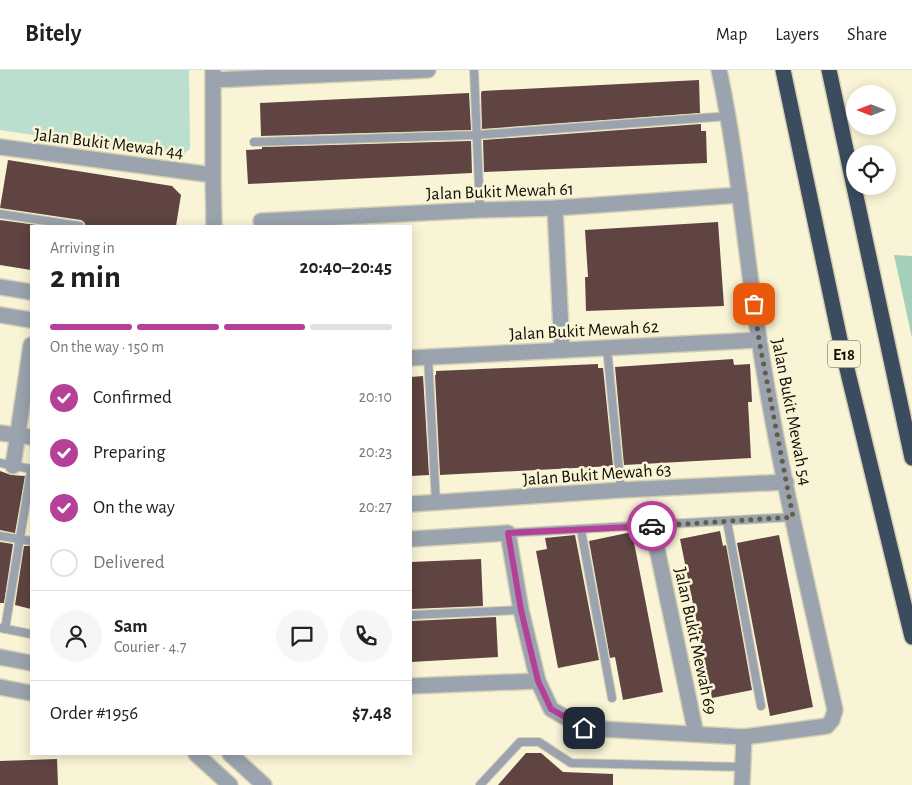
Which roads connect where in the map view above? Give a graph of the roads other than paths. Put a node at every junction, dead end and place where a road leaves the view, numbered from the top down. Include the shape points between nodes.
1 (428, 70) edge
2 (474, 70) edge
3 (719, 70) edge
4 (783, 70) edge
5 (829, 70) edge
6 (213, 75) edge
7 (729, 116) junction
8 (476, 135) junction
9 (254, 142) dead end
10 (0, 149) edge
11 (213, 175) junction
12 (740, 195) junction
13 (555, 208) junction
14 (480, 210) junction
15 (0, 214) edge
16 (261, 221) dead end
17 (73, 225) edge
18 (214, 225) edge
19 (0, 287) edge
20 (30, 292) edge
21 (0, 314) edge
22 (30, 320) edge
23 (759, 340) junction
24 (607, 348) junction
25 (562, 350) junction
26 (428, 357) junction
27 (30, 358) edge
28 (412, 358) edge
29 (0, 433) edge
30 (24, 436) edge
31 (912, 458) edge
32 (7, 465) edge
33 (30, 470) edge
34 (30, 477) edge
35 (786, 482) junction
36 (621, 490) junction
37 (436, 503) junction
38 (412, 504) edge
39 (793, 517) junction
40 (727, 521) junction
41 (652, 526) junction
42 (581, 530) junction
43 (508, 533) junction
44 (0, 536) edge
45 (412, 539) edge
46 (21, 540) junction
47 (30, 542) edge
48 (521, 610) junction
49 (412, 615) edge
50 (2, 629) edge
51 (30, 634) edge
52 (912, 637) edge
53 (0, 657) edge
54 (30, 663) edge
55 (538, 681) junction
56 (412, 686) edge
57 (0, 687) edge
58 (30, 693) edge
59 (612, 698) dead end
60 (761, 706) dead end
61 (696, 734) junction
62 (744, 737) junction
63 (197, 755) edge
64 (231, 755) edge
65 (743, 767) junction
66 (230, 785) edge
67 (264, 785) edge
68 (481, 785) edge
69 (742, 785) edge

1 - 6 street
2 - 8 lane
3 - 7 street, Jalan Bukit Mewah 54
4 - 52 highway, E18 via 840,340
5 - 31 highway, E18
6 - 11 street
7 - 8 lane
7 - 12 street, Jalan Bukit Mewah 54
8 - 9 lane
8 - 14 lane
10 - 11 street, Jalan Bukit Mewah 44
11 - 18 street
12 - 13 street, Jalan Bukit Mewah 61
12 - 23 street, Jalan Bukit Mewah 54
13 - 14 street, Jalan Bukit Mewah 61
13 - 25 street
14 - 16 street, Jalan Bukit Mewah 61
15 - 17 lane
19 - 20 street
21 - 22 street
23 - 24 street, Jalan Bukit Mewah 62
23 - 35 street, Jalan Bukit Mewah 54
24 - 25 street, Jalan Bukit Mewah 62
24 - 36 lane
25 - 26 street, Jalan Bukit Mewah 62
26 - 28 street, Jalan Bukit Mewah 62
26 - 37 lane
27 - 30 street
29 - 30 street
30 - 32 street
32 - 33 lane
34 - 46 lane
35 - 36 street, Jalan Bukit Mewah 63
35 - 39 street, Jalan Bukit Mewah 54
36 - 37 street, Jalan Bukit Mewah 63
37 - 38 street, Jalan Bukit Mewah 63
39 - 40 lane
39 - 62 street, Jalan Bukit Mewah 54 via 835,710 826,726
40 - 41 lane
40 - 60 lane
41 - 42 lane
41 - 61 street, Jalan Bukit Mewah 69
42 - 43 lane
42 - 59 lane
43 - 45 street
43 - 48 street
44 - 46 lane
46 - 47 lane
46 - 50 lane
48 - 49 lane
48 - 55 street
50 - 51 lane
53 - 54 street
55 - 56 street
55 - 61 street via 551,709 584,728
57 - 58 street
61 - 62 street
62 - 65 street
63 - 66 street
64 - 67 street
65 - 68 lane via 571,763 538,742 520,742
65 - 69 street

